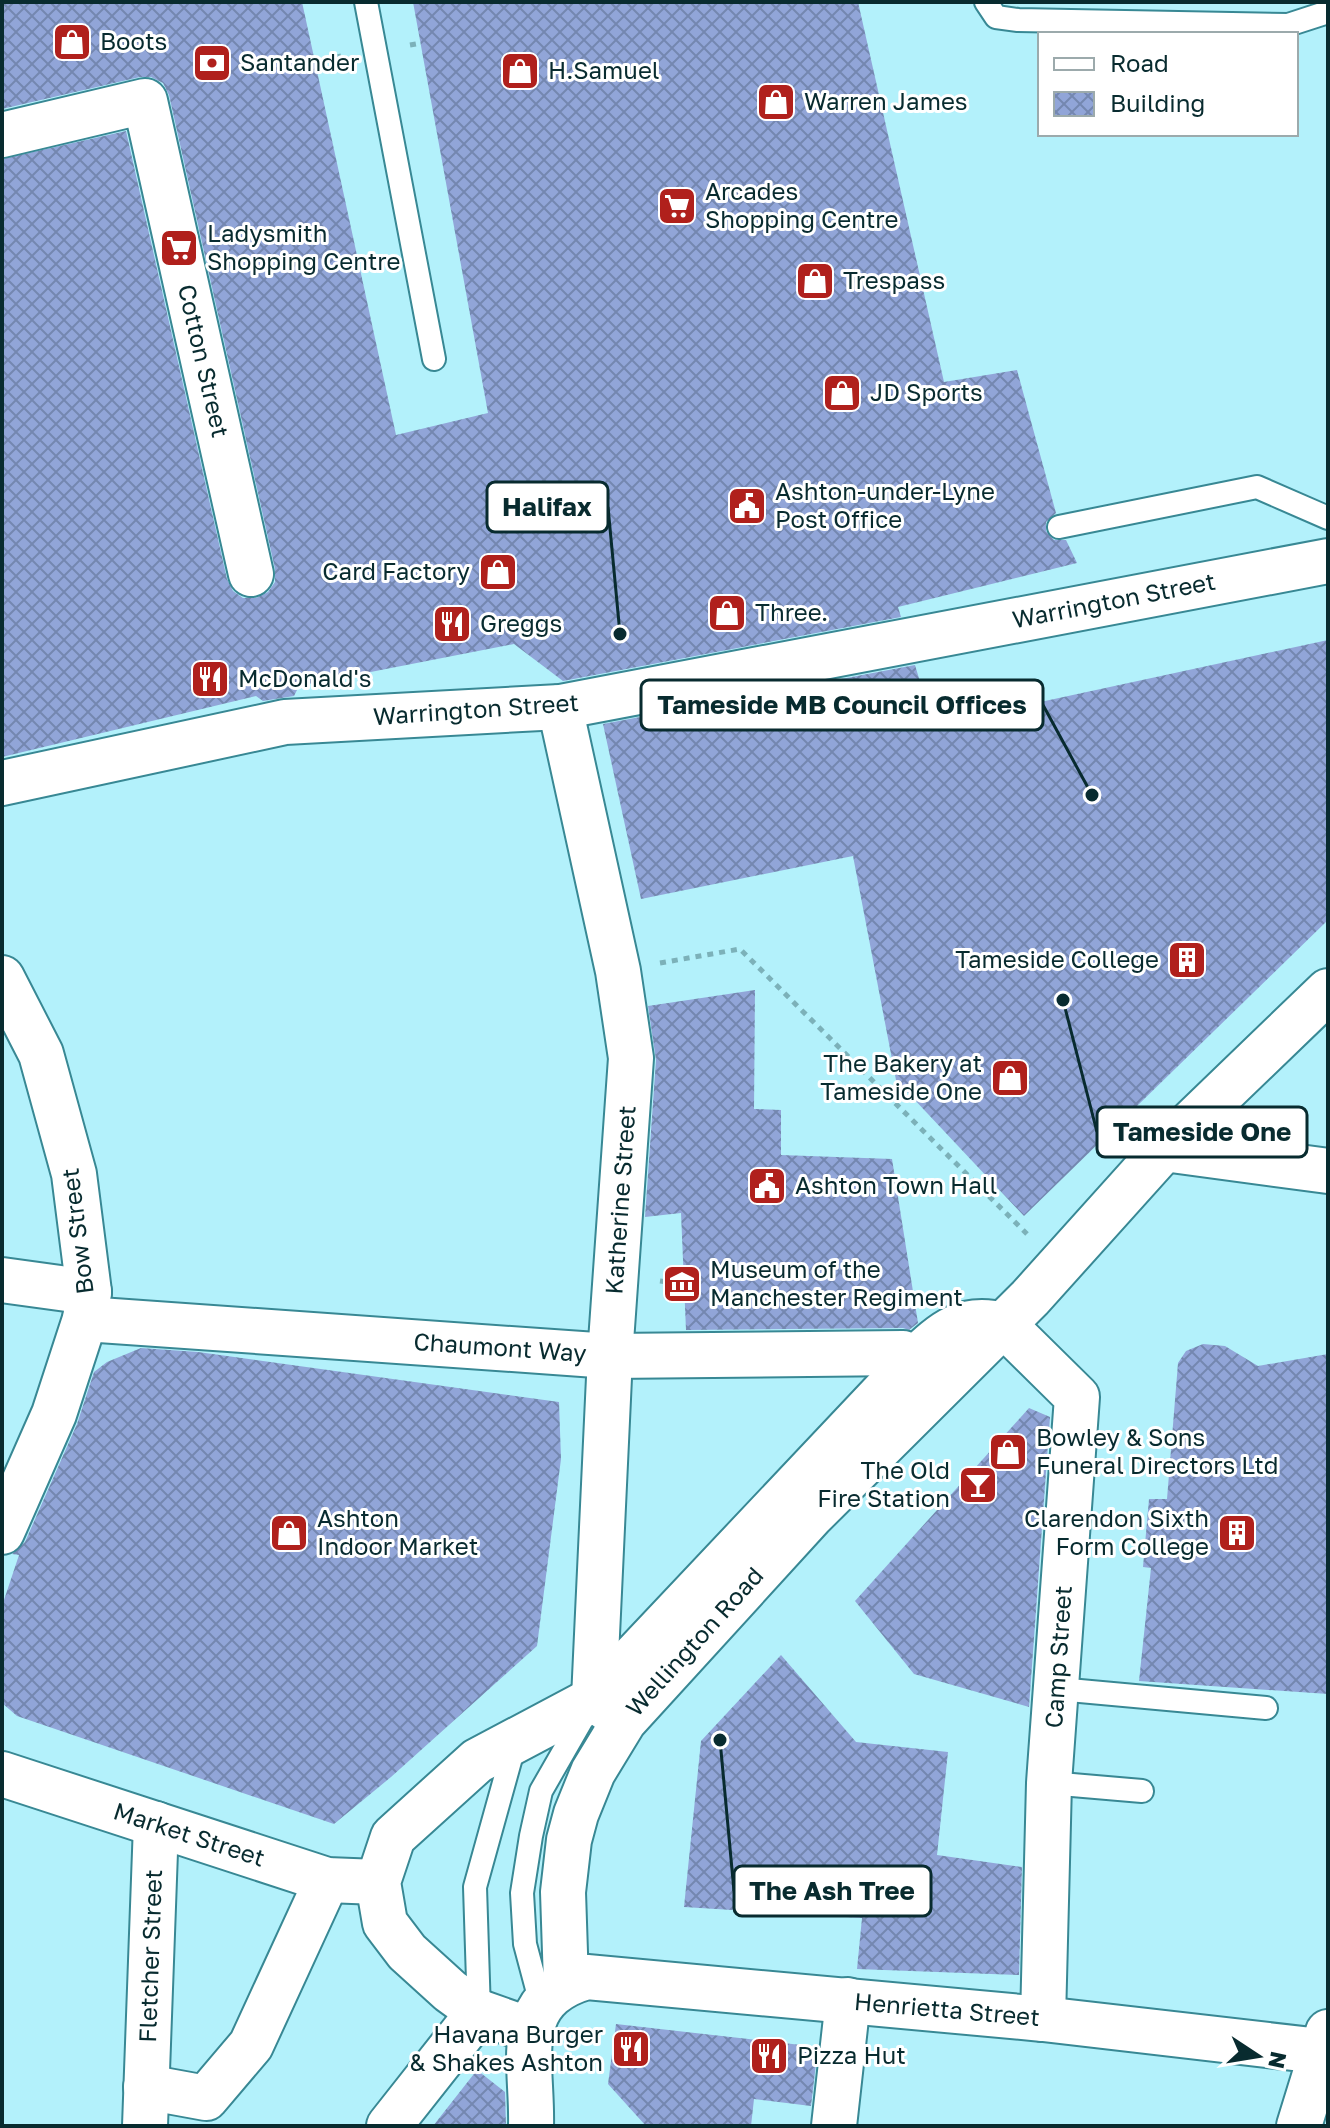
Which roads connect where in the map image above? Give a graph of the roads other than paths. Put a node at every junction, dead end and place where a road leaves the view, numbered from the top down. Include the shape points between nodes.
1 (366, 2) edge
2 (991, 10) edge
3 (1328, 12) edge
4 (2, 135) edge
5 (434, 359) dead end
6 (1328, 518) edge
7 (1059, 527) dead end
8 (1328, 561) edge
9 (251, 574) dead end
10 (560, 707) junction
11 (2, 783) edge
12 (2, 978) edge
13 (1328, 991) edge
14 (1164, 1149) junction
15 (1328, 1171) edge
16 (2, 1280) edge
17 (87, 1306) junction
18 (1004, 1325) junction
19 (610, 1356) junction
20 (913, 1361) junction
21 (2, 1531) edge
22 (1058, 1689) junction
23 (1266, 1708) dead end
24 (609, 1710) junction
25 (515, 1741) junction
26 (2, 1774) edge
27 (1049, 1783) junction
28 (1142, 1791) dead end
29 (156, 1824) junction
30 (327, 1880) junction
31 (378, 1882) junction
32 (848, 2000) junction
33 (546, 2005) junction
34 (479, 2012) junction
35 (1043, 2019) junction
36 (1326, 2045) edge
37 (145, 2111) edge
38 (389, 2126) edge
39 (531, 2126) edge
40 (834, 2126) edge
41 (1299, 2126) edge

1 - 5 lane
2 - 3 lane via 1018,20 1288,25
4 - 9 main road, Cotton Street via 145,101
6 - 7 lane via 1257,487
8 - 10 main road, Warrington Street
10 - 11 main road, Warrington Street via 285,722
10 - 19 main road, Katherine Street via 618,971 631,1058
12 - 17 main road, Bow Street via 41,1054 74,1174
13 - 14 main road, Wellington Road
14 - 15 main road
14 - 18 main road, Wellington Road
16 - 17 main road, Chaumont Way
17 - 19 main road, Chaumont Way
17 - 21 main road, Bow Street via 54,1414
18 - 20 main road, Wellington Road via 982,1319 945,1331
18 - 22 main road, Camp Street via 1077,1397
18 - 24 main road, Wellington Road
19 - 20 main road, Chaumont Way via 903,1353
19 - 24 main road, Katherine Street
20 - 24 main road, Wellington Road
22 - 23 lane
22 - 27 main road, Camp Street
24 - 25 main road
24 - 33 main road, Wellington Road via 569,1840
25 - 31 main road via 477,1761 393,1837
25 - 34 lane via 475,1887
26 - 29 main road, Market Street
27 - 28 lane
27 - 35 main road, Camp Street
29 - 30 main road, Market Street
29 - 37 main road, Fletcher Street
30 - 31 main road, Market Street
30 - 37 main road, Fletcher Street via 251,2045 206,2098
31 - 34 main road via 385,1923 407,1952
32 - 33 main road, Henrietta Street via 587,1977
32 - 35 main road, Henrietta Street
32 - 40 main road
33 - 34 main road
33 - 39 main road, Wellington Road
34 - 38 main road
35 - 36 main road, Henrietta Street
36 - 41 main road

